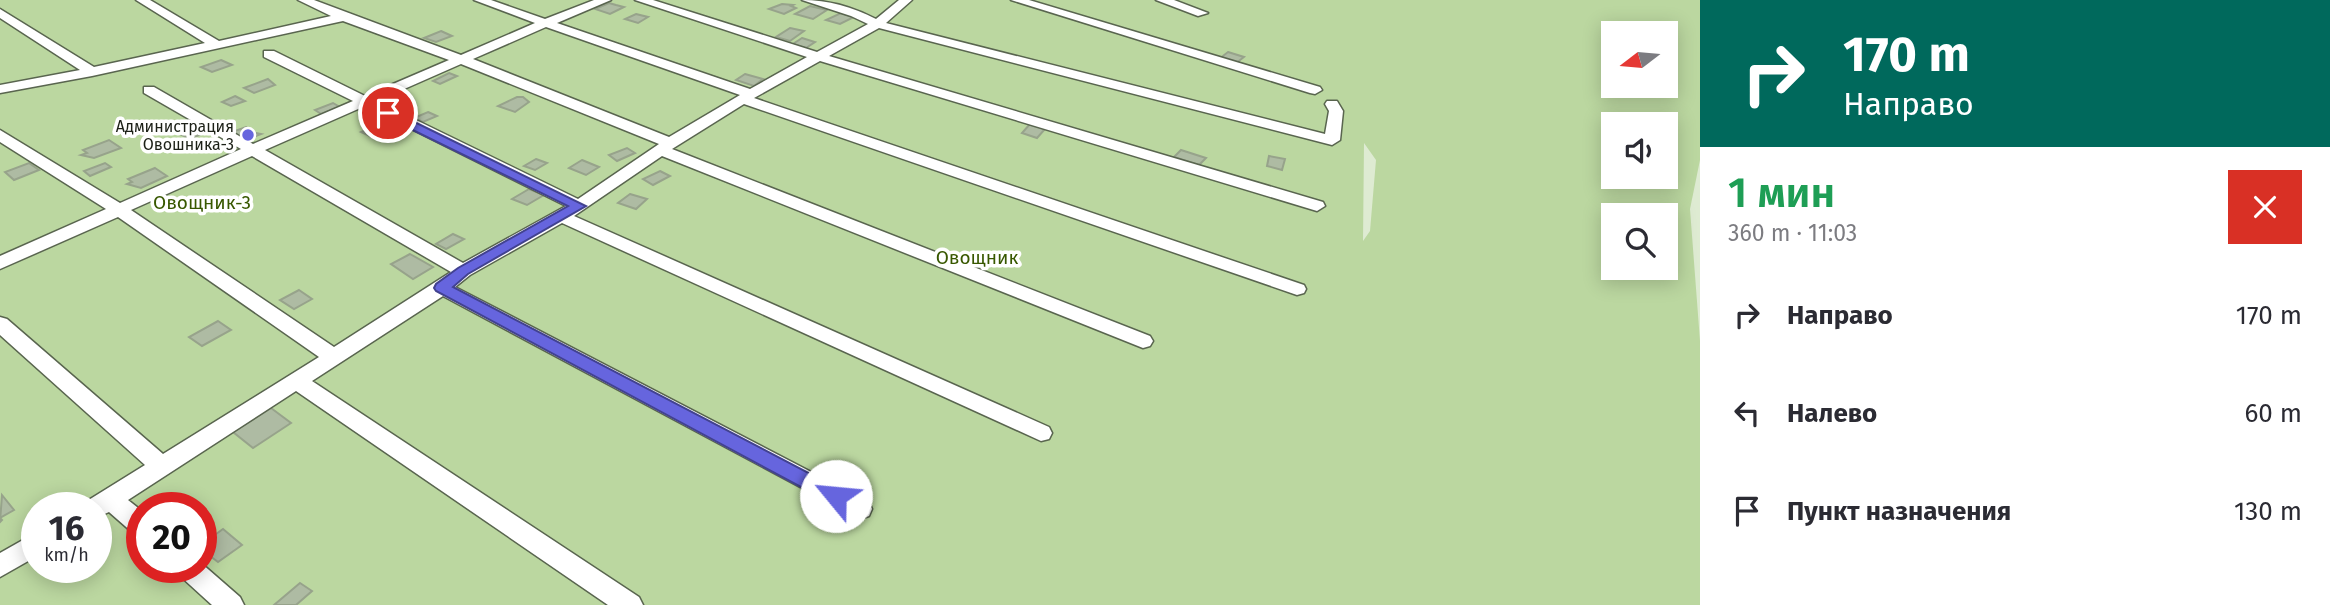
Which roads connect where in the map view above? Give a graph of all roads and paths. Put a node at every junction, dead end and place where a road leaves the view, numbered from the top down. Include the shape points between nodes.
1 (142, 0) edge
2 (304, 0) edge
3 (480, 0) edge
4 (605, 0) edge
5 (641, 0) edge
6 (808, 0) edge
7 (906, 0) edge
8 (1017, 0) edge
9 (1161, 0) edge
10 (1202, 12) dead end
11 (0, 13) edge
12 (344, 17) junction
13 (545, 23) junction
14 (877, 24) junction
15 (217, 45) junction
16 (270, 54) dead end
17 (816, 56) junction
18 (463, 60) junction
19 (92, 72) junction
20 (0, 89) edge
21 (149, 90) dead end
22 (1315, 90) dead end
23 (747, 96) junction
24 (365, 102) junction
25 (1332, 104) dead end
26 (0, 135) edge
27 (665, 147) junction
28 (252, 150) junction
29 (1317, 206) dead end
30 (121, 211) junction
31 (570, 211) junction
32 (0, 263) edge
33 (463, 271) junction
34 (442, 288) junction
35 (1297, 289) dead end
36 (0, 324) edge
37 (1143, 341) dead end
38 (334, 357) junction
39 (296, 381) junction
40 (1041, 433) dead end
41 (162, 467) junction
42 (112, 498) edge
43 (860, 509) dead end
44 (21, 553) edge
45 (0, 566) edge
46 (206, 583) edge
47 (231, 605) edge
48 (630, 605) edge

1 - 15 lane
2 - 12 lane
3 - 13 lane
4 - 13 lane
5 - 17 lane
6 - 14 lane
7 - 14 lane
8 - 22 lane
9 - 10 lane
11 - 19 lane
12 - 15 lane
12 - 18 lane
13 - 18 lane
13 - 23 lane
14 - 17 lane
14 - 25 lane via 1332,140 1336,111
15 - 19 lane
16 - 24 lane
17 - 23 lane
17 - 29 lane
18 - 24 lane
18 - 27 lane
19 - 20 lane
21 - 28 lane
23 - 27 lane
23 - 35 lane
24 - 28 lane
24 - 31 lane
26 - 30 lane
27 - 31 lane
27 - 37 lane
28 - 30 lane
28 - 33 lane
30 - 32 lane
30 - 38 lane
31 - 33 lane
31 - 40 lane
33 - 34 lane
34 - 38 lane
34 - 43 lane
36 - 41 lane
38 - 39 lane
39 - 41 lane
39 - 48 lane
41 - 42 lane
44 - 45 lane
46 - 47 lane

